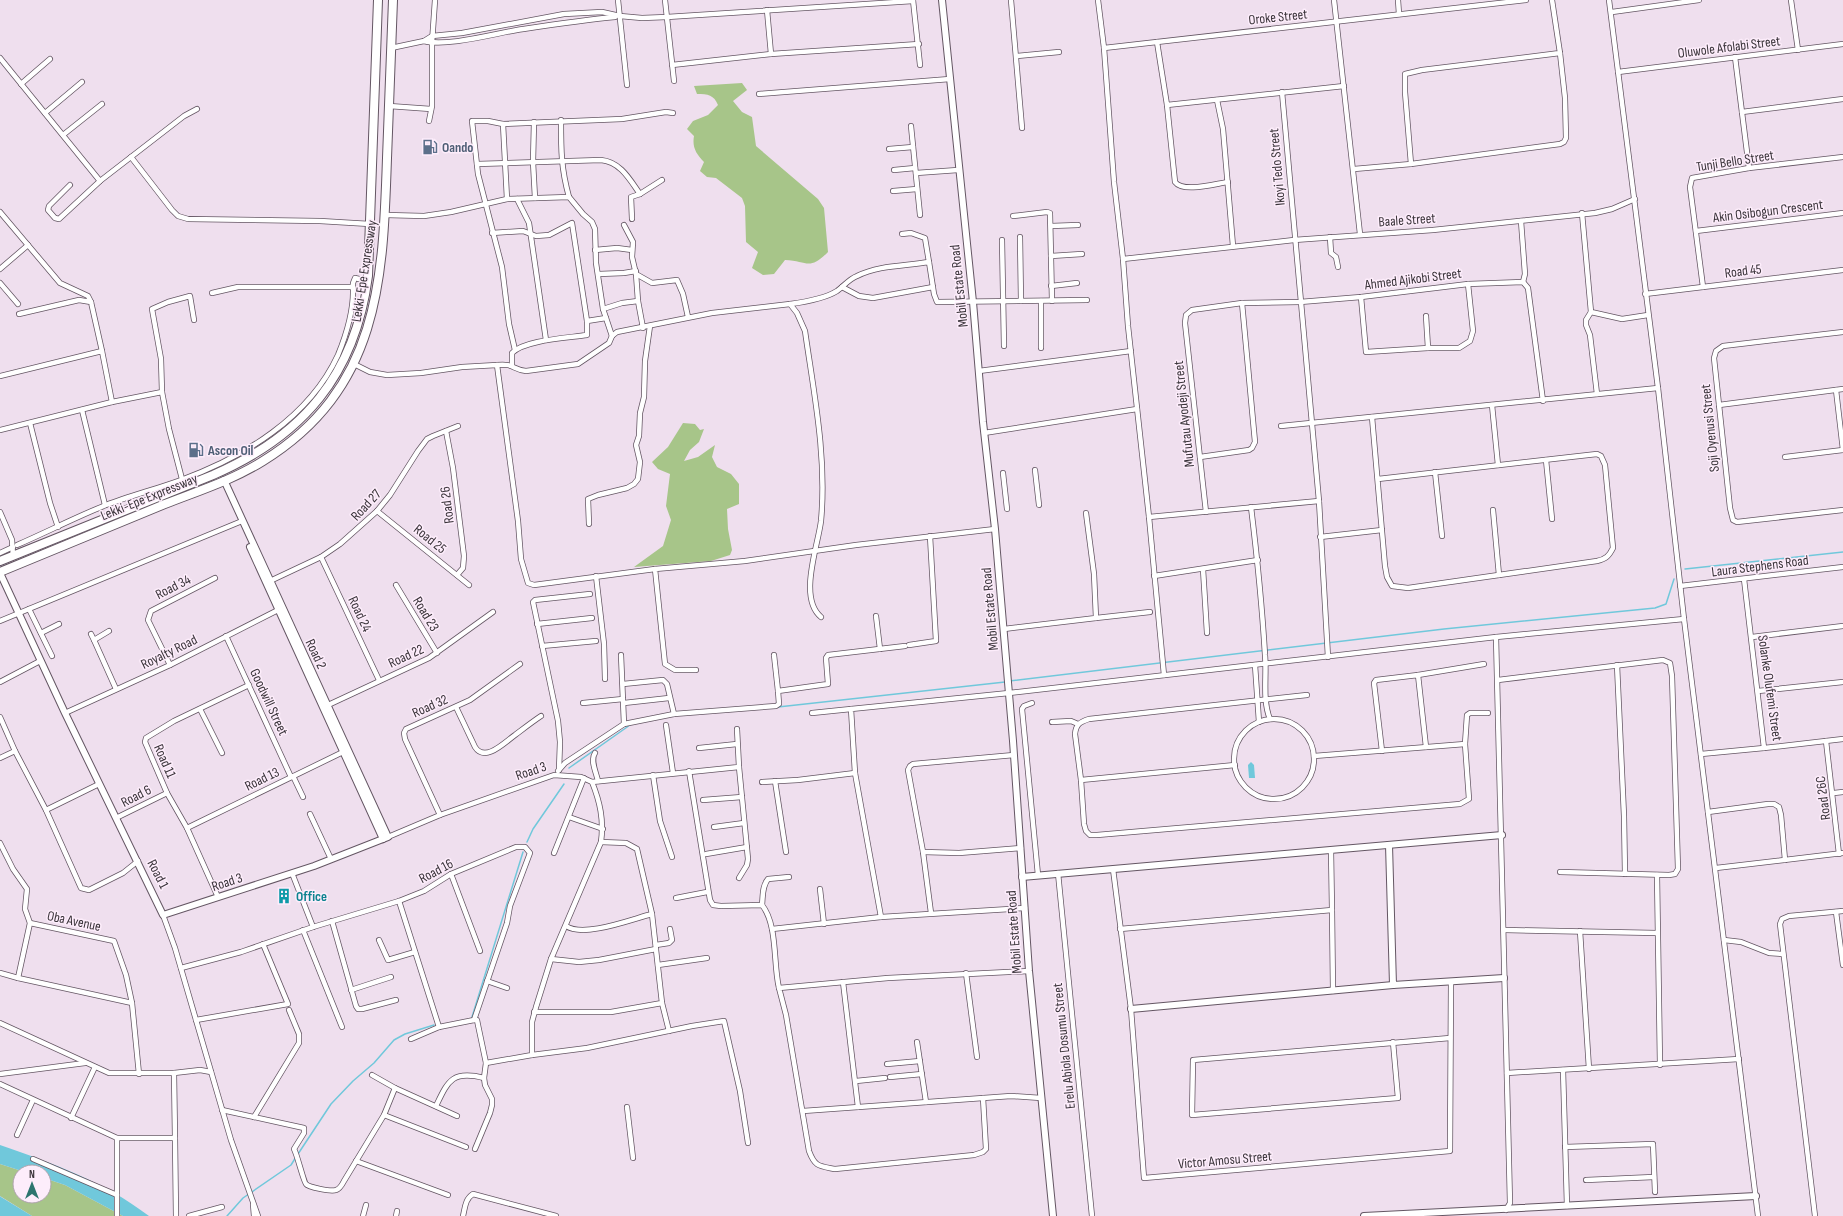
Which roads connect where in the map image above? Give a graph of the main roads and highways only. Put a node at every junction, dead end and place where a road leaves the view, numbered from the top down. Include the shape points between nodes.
1 (378, 0) edge
2 (393, 0) edge
3 (368, 267) junction
4 (380, 268) junction
5 (0, 561) edge
6 (0, 572) edge

1 - 3 highway, Lekki-Epe Expressway
2 - 4 highway, Lekki-Epe Expressway via 386,215
3 - 4 highway
3 - 5 highway, Lekki-Epe Expressway via 361,317 339,371 319,399 287,431 230,468 18,548 13,556
4 - 6 highway, Lekki-Epe Expressway via 371,316 354,364 332,400 299,435 262,462 222,481

